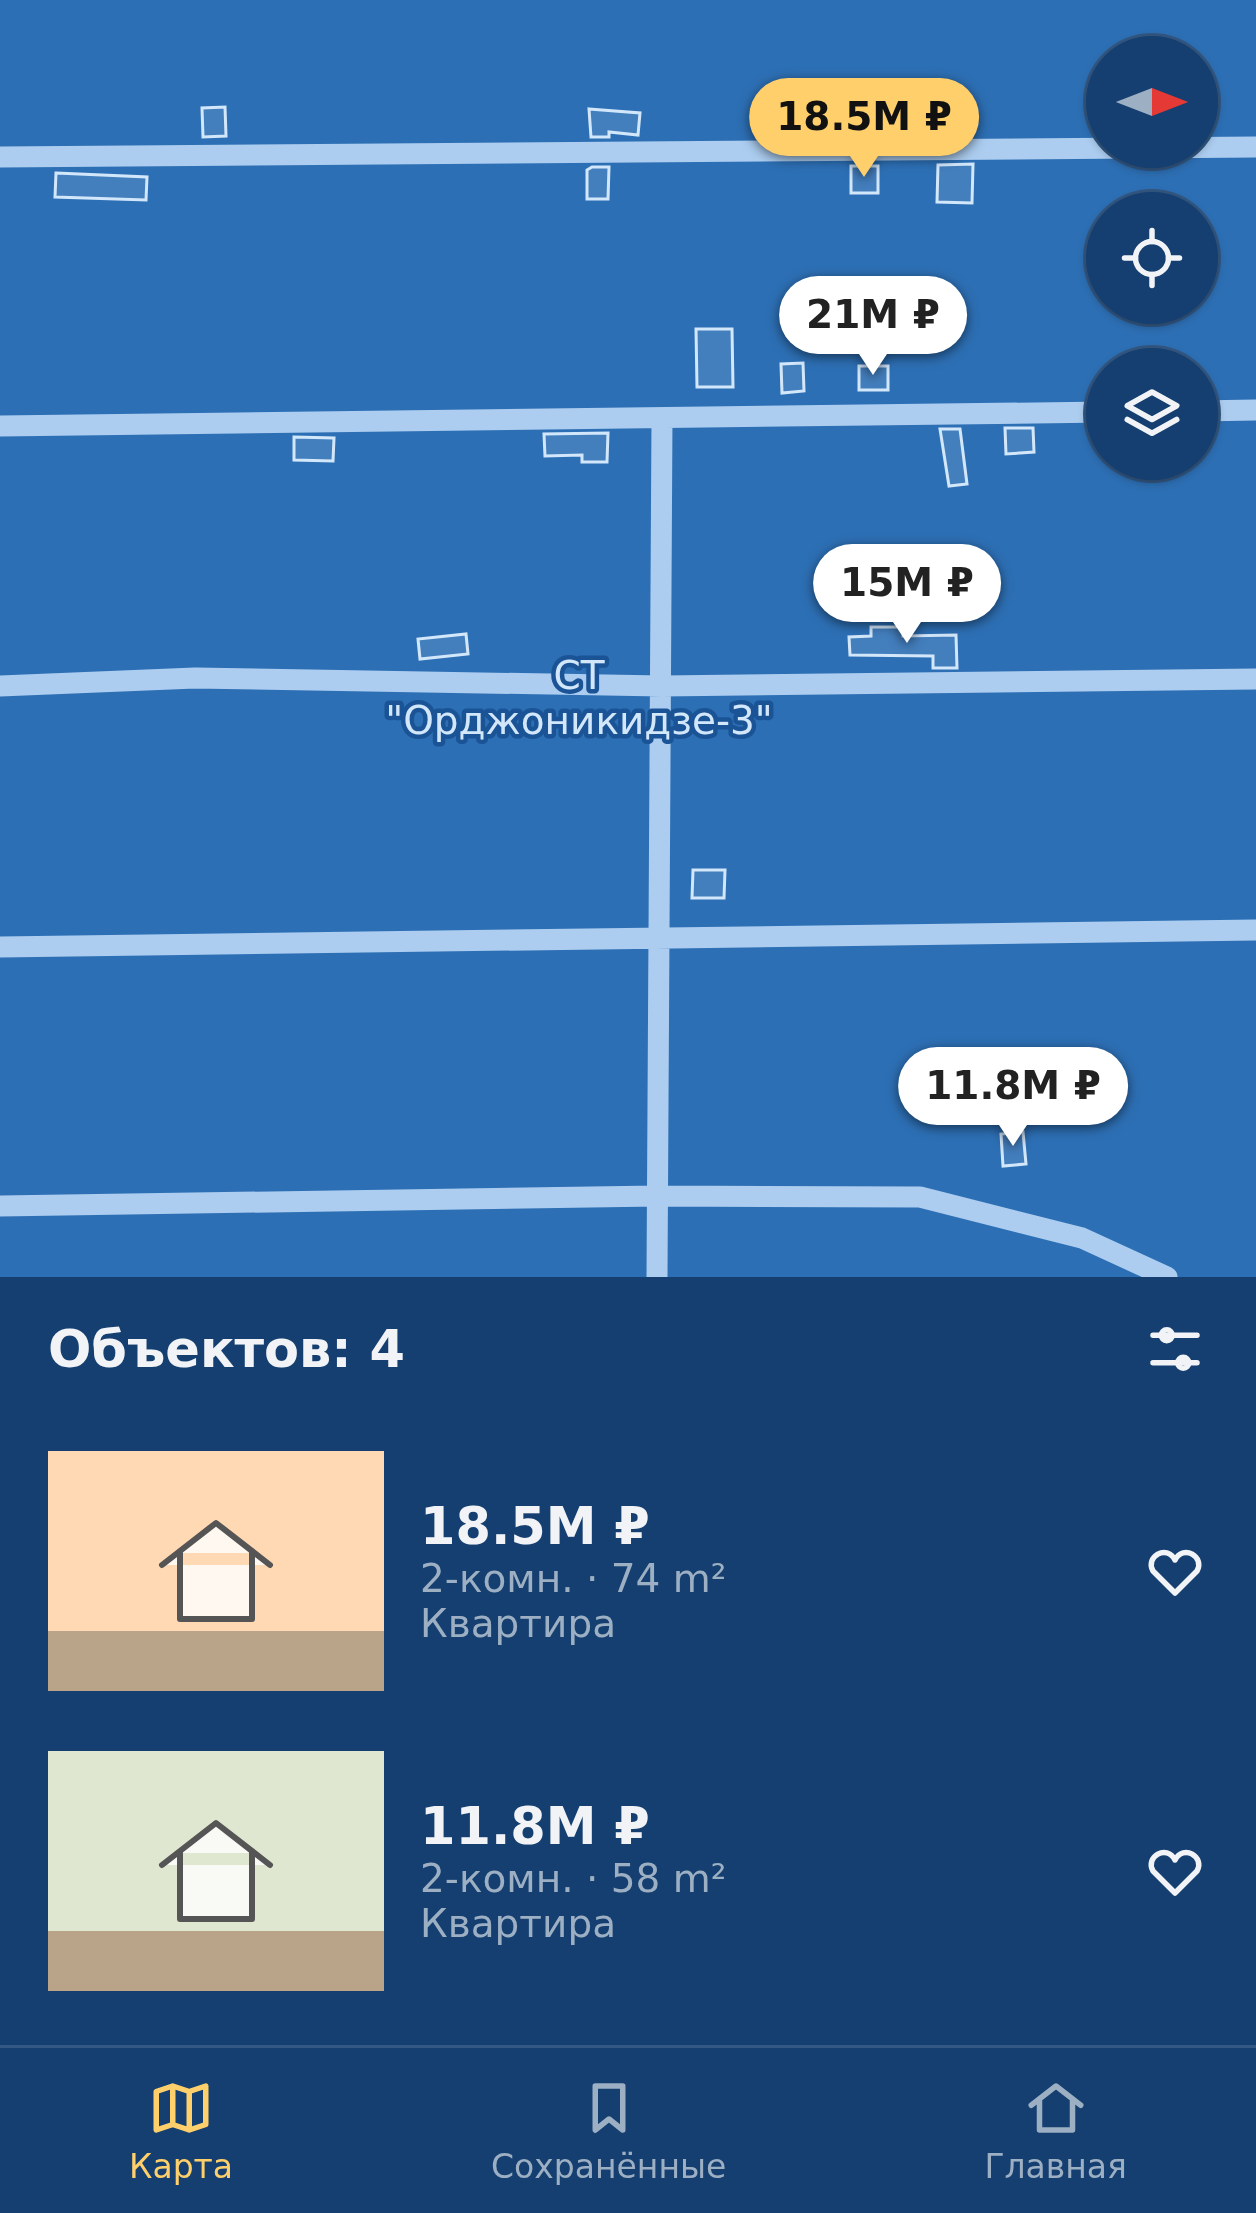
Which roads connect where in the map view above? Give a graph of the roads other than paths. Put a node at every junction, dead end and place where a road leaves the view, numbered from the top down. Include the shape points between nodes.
1 (1256, 147) edge
2 (0, 157) edge
3 (1256, 410) edge
4 (1218, 411) edge
5 (1086, 412) edge
6 (662, 418) junction
7 (0, 426) edge
8 (1256, 679) edge
9 (0, 686) edge
10 (662, 686) junction
11 (1256, 930) edge
12 (660, 939) junction
13 (0, 947) edge
14 (657, 1196) junction
15 (0, 1206) edge
16 (657, 1277) edge
17 (1167, 1277) edge

1 - 2 street
3 - 4 street
5 - 6 street
6 - 7 street
6 - 10 street
8 - 10 street
9 - 10 street via 195,678
10 - 12 street
11 - 12 street
12 - 13 street
12 - 14 street
14 - 15 street
14 - 16 street
14 - 17 street via 920,1197 1082,1238

